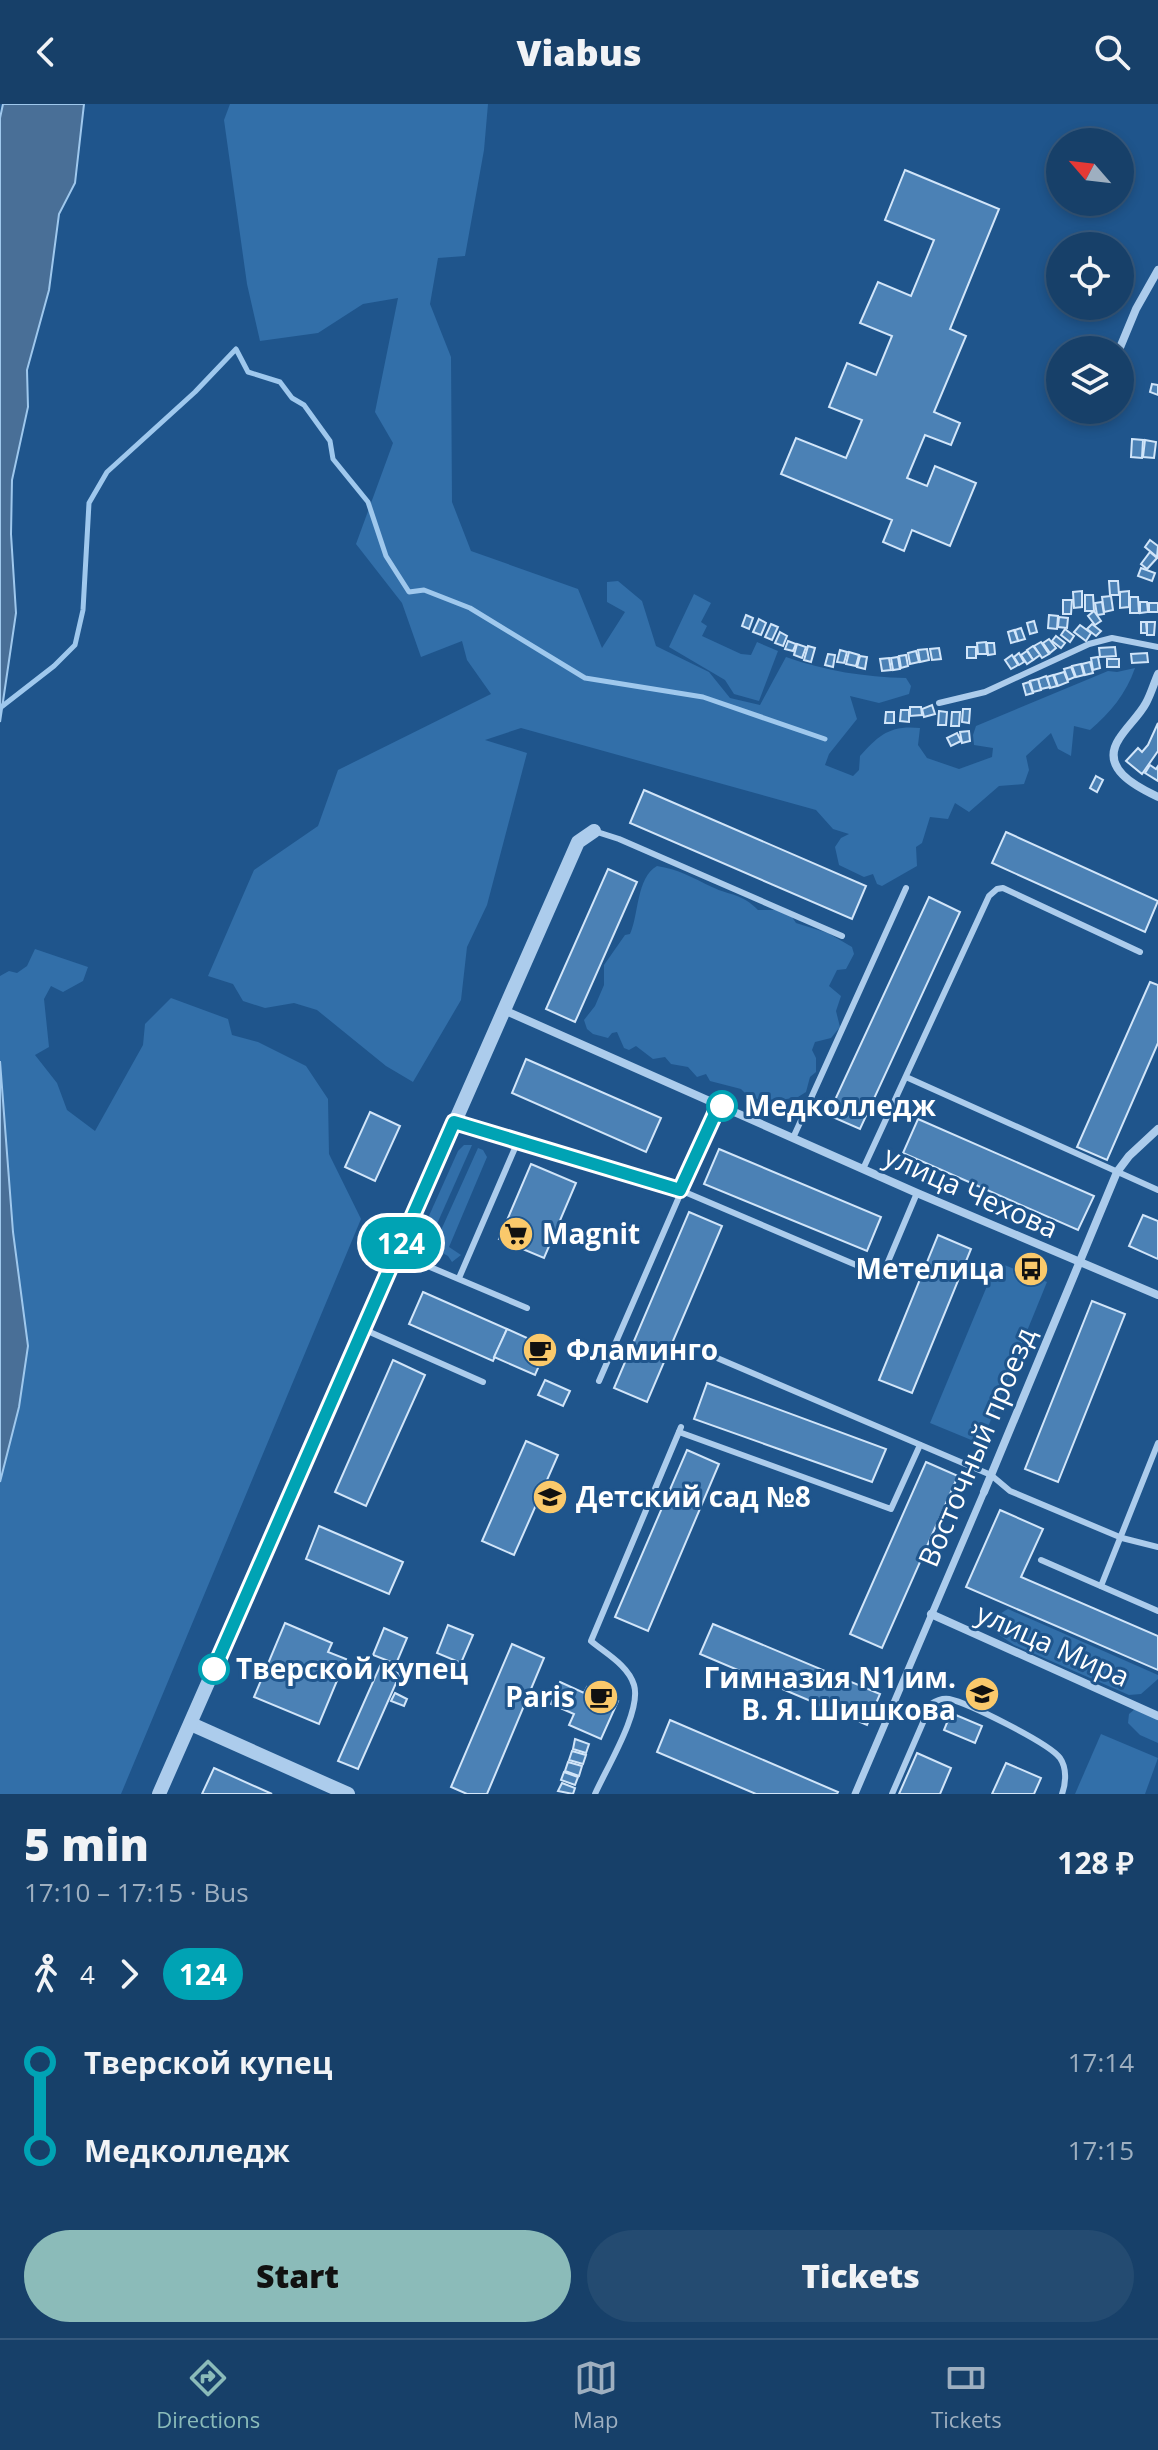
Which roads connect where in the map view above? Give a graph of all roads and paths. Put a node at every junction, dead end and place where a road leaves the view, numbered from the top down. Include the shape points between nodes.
1 (1158, 270) edge
2 (1125, 336) edge
3 (1158, 647) edge
4 (1158, 674) edge
5 (939, 703) dead end
6 (1158, 797) edge
7 (594, 831) joint
8 (906, 888) dead end
9 (842, 936) dead end
10 (1140, 952) dead end
11 (504, 1010) junction
12 (906, 1077) junction
13 (719, 1105) junction
14 (454, 1122) junction
15 (1158, 1129) edge
16 (793, 1138) junction
17 (518, 1141) junction
18 (863, 1169) junction
19 (1117, 1172) junction
20 (680, 1190) junction
21 (1158, 1190) edge
22 (917, 1193) junction
23 (397, 1253) junction
24 (1078, 1262) junction
25 (459, 1278) junction
26 (1158, 1295) edge
27 (527, 1308) dead end
28 (363, 1329) junction
29 (710, 1355) dead end
30 (599, 1381) dead end
31 (483, 1382) dead end
32 (1158, 1443) edge
33 (920, 1445) junction
34 (991, 1475) junction
35 (984, 1492) joint
36 (1122, 1538) junction
37 (1158, 1547) edge
38 (1041, 1560) dead end
39 (1101, 1586) junction
40 (1158, 1611) edge
41 (931, 1614) junction
42 (1158, 1716) edge
43 (191, 1724) junction
44 (159, 1794) edge
45 (348, 1794) edge
46 (595, 1794) edge
47 (855, 1794) edge
48 (892, 1794) edge
49 (1062, 1794) edge

1 - 2 street
3 - 5 lane via 1112,638 985,692
4 - 6 street via 1146,705 1112,753 1128,781
7 - 9 lane
7 - 11 street via 578,842
8 - 16 lane
10 - 12 lane via 997,889 989,896
11 - 13 street, улица Чехова
11 - 14 street
12 - 18 lane
12 - 19 lane
13 - 16 street, улица Чехова
13 - 20 lane
14 - 17 lane
14 - 23 street
15 - 19 street, Восточный проезд
16 - 18 street, улица Чехова
17 - 20 lane
17 - 25 lane
18 - 22 street, улица Чехова
19 - 21 lane
19 - 24 street, Восточный проезд
20 - 22 lane via 882,1276
20 - 30 lane
22 - 24 street, улица Чехова
23 - 25 lane
23 - 28 street
24 - 26 street, улица Чехова
24 - 34 street, Восточный проезд
25 - 27 lane
28 - 31 lane
28 - 43 street
29 - 33 lane
32 - 36 lane
33 - 34 lane
33 - 46 lane via 891,1509 680,1430 591,1641 623,1667 634,1685 634,1708
34 - 35 street, Восточный проезд
34 - 36 lane via 1010,1491
35 - 41 street, Восточный проезд
36 - 37 lane
36 - 39 lane
38 - 39 lane
39 - 40 lane
41 - 42 street, улица Мира
41 - 47 street, Восточный проезд
43 - 44 street
43 - 45 street
48 - 49 lane via 931,1704 949,1699 1011,1726 1059,1757 1064,1767

